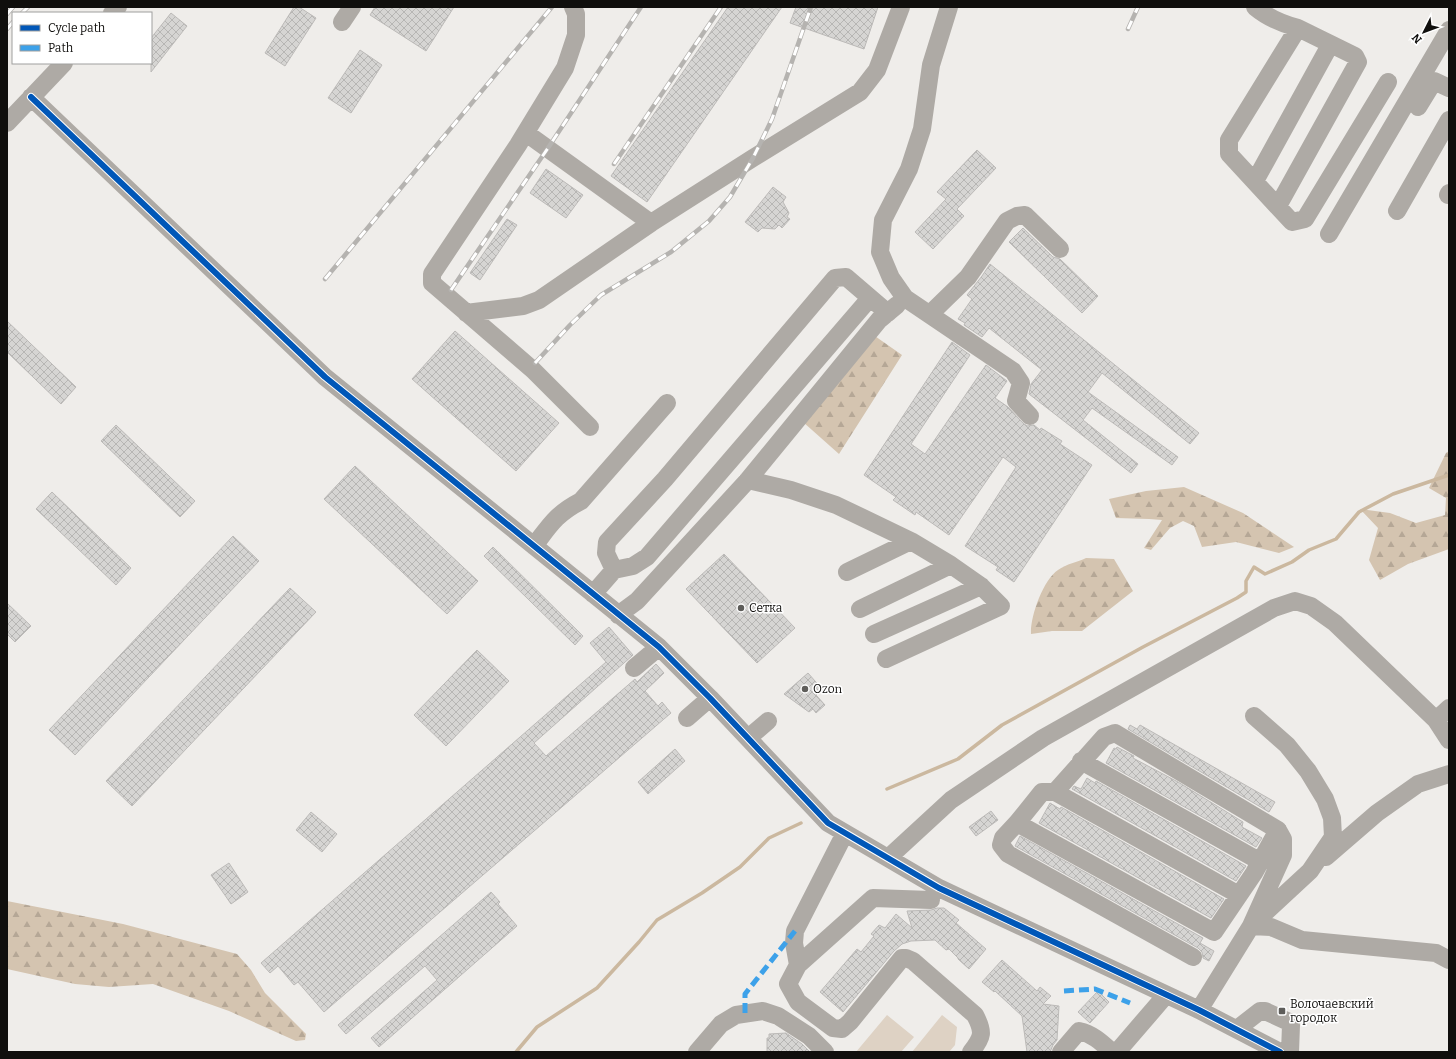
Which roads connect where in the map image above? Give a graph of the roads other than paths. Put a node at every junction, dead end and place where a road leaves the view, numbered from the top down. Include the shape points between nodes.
1 (352, 7) edge
2 (573, 7) edge
3 (901, 7) edge
4 (949, 7) edge
5 (1255, 7) edge
6 (342, 22) dead end
7 (1298, 28) junction
8 (1449, 30) edge
9 (1330, 45) junction
10 (63, 64) edge
11 (1388, 82) dead end
12 (1449, 88) edge
13 (31, 97) junction
14 (1449, 120) edge
15 (7, 123) edge
16 (526, 133) junction
17 (1255, 181) junction
18 (1365, 197) dead end
19 (1278, 206) junction
20 (1398, 211) dead end
21 (651, 223) junction
22 (1329, 234) dead end
23 (1060, 249) dead end
24 (870, 298) junction
25 (905, 298) junction
26 (888, 312) junction
27 (466, 313) junction
28 (930, 314) junction
29 (667, 403) dead end
30 (1030, 416) dead end
31 (590, 427) dead end
32 (748, 480) junction
33 (911, 541) junction
34 (534, 546) junction
35 (951, 565) junction
36 (614, 570) junction
37 (847, 572) dead end
38 (981, 586) junction
39 (593, 594) junction
40 (860, 609) dead end
41 (618, 615) junction
42 (874, 634) dead end
43 (659, 647) junction
44 (886, 659) dead end
45 (634, 668) dead end
46 (710, 698) junction
47 (1449, 708) edge
48 (1254, 716) dead end
49 (687, 718) dead end
50 (1436, 720) junction
51 (768, 721) dead end
52 (748, 738) junction
53 (1449, 740) edge
54 (1082, 761) junction
55 (1449, 774) edge
56 (1055, 792) junction
57 (1017, 823) junction
58 (1278, 830) junction
59 (844, 833) junction
60 (888, 858) junction
61 (1261, 862) junction
62 (1310, 871) junction
63 (1239, 895) junction
64 (931, 900) dead end
65 (1251, 926) junction
66 (1193, 957) dead end
67 (1449, 960) edge
68 (798, 965) junction
69 (1166, 995) junction
70 (1199, 1010) junction
71 (1237, 1029) junction
72 (697, 1052) edge
73 (825, 1052) edge
74 (971, 1052) edge
75 (1061, 1052) edge
76 (1112, 1052) edge
77 (1117, 1052) edge
78 (1280, 1052) edge
79 (1290, 1052) edge

1 - 6 street
2 - 16 street via 576,14 576,35 565,68
3 - 21 street via 877,70 860,92
4 - 25 street via 931,65 922,129 909,169 882,220 880,252 891,278
5 - 7 street via 1285,24
7 - 9 street
7 - 17 street via 1229,140 1229,154
8 - 22 street
9 - 17 street
9 - 19 street via 1355,56 1358,62
10 - 13 street
11 - 19 street via 1305,219 1292,222
12 - 18 street via 1434,81
13 - 15 street
13 - 34 street via 325,377
14 - 20 street
16 - 21 street
16 - 27 street via 432,274 432,283
17 - 19 street
21 - 27 street via 539,300 523,306
23 - 28 street via 1025,215 1007,221 968,277
24 - 26 street
24 - 36 street via 647,557 633,566
24 - 36 street via 846,277 835,278 665,479 608,542 606,553
25 - 26 street
25 - 28 street
26 - 32 street
27 - 31 street via 533,370
28 - 30 street via 1013,371 1021,383 1016,401
29 - 34 street via 581,501 554,519
32 - 33 street via 791,490 836,505
32 - 41 street via 637,601
33 - 35 street
33 - 37 street
34 - 39 street
35 - 38 street
35 - 40 street
36 - 39 street
38 - 42 street
38 - 44 street via 1000,606
39 - 41 street
41 - 43 street
43 - 45 street
43 - 46 street
46 - 49 street
46 - 52 street
47 - 50 street
48 - 62 street via 1286,745 1308,771 1332,818 1332,837
50 - 53 street
50 - 60 street via 1335,623 1311,606 1295,600 1274,608 1043,738 951,800
51 - 52 street
52 - 59 street via 828,823
54 - 56 street
54 - 58 street via 1104,738 1115,733
54 - 61 street
55 - 62 street via 1418,784 1377,813
56 - 57 street via 1042,792
56 - 63 street
57 - 63 street via 1214,932
57 - 66 street via 1003,838 1001,845 1008,854
58 - 61 street
58 - 65 street via 1283,840 1283,855
59 - 60 street
59 - 68 street via 795,931 794,943
60 - 69 street via 939,888
61 - 63 street
62 - 65 street
64 - 68 street via 873,898
65 - 67 street via 1271,928 1302,940 1436,953
65 - 70 street
68 - 74 street via 788,984 798,1002 833,1028 842,1029 902,958 913,961 975,1015 981,1026 981,1034
69 - 70 street
69 - 77 street
70 - 71 street
71 - 78 street
71 - 79 street via 1260,1011 1265,1011 1291,1025
72 - 73 street via 721,1024 736,1016 763,1011 778,1016 809,1036
75 - 76 street via 1080,1031 1099,1040

